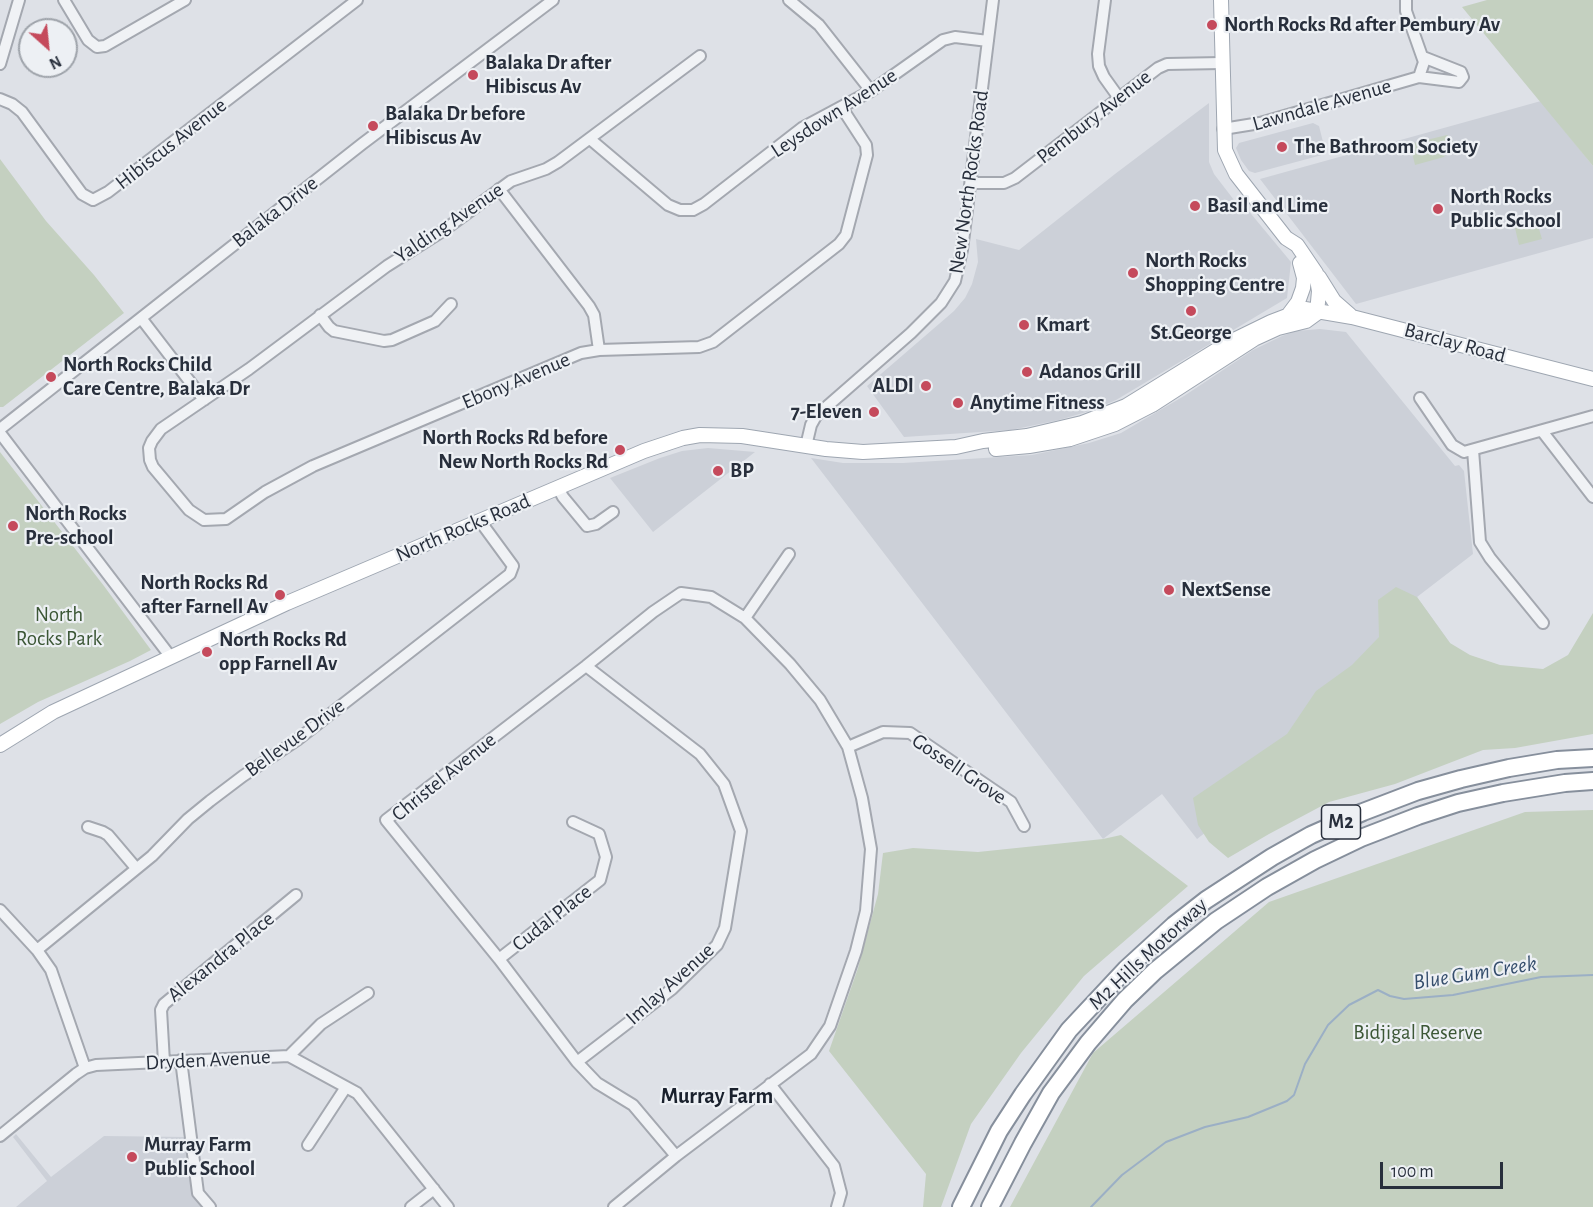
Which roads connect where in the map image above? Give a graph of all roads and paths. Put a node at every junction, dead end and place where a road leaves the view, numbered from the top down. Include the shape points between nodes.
1 (19, 0) edge
2 (64, 0) edge
3 (185, 0) edge
4 (357, 0) edge
5 (553, 0) edge
6 (789, 0) edge
7 (993, 0) edge
8 (1106, 0) edge
9 (1221, 0) edge
10 (1406, 0) edge
11 (342, 4) edge
12 (988, 41) junction
13 (700, 56) dead end
14 (1423, 57) junction
15 (1222, 63) junction
16 (0, 64) edge
17 (1419, 76) junction
18 (871, 91) junction
19 (1119, 98) junction
20 (0, 99) edge
21 (842, 108) junction
22 (1223, 129) junction
23 (590, 139) junction
24 (971, 183) junction
25 (499, 189) junction
26 (1286, 238) junction
27 (1300, 263) junction
28 (1316, 273) junction
29 (451, 304) dead end
30 (1317, 313) junction
31 (320, 315) junction
32 (1287, 315) junction
33 (1352, 317) junction
34 (141, 318) junction
35 (599, 350) junction
36 (1593, 379) edge
37 (1420, 398) dead end
38 (204, 400) junction
39 (1593, 416) edge
40 (0, 431) edge
41 (1542, 431) junction
42 (806, 446) junction
43 (956, 447) junction
44 (1473, 450) junction
45 (558, 488) junction
46 (1593, 497) edge
47 (613, 512) dead end
48 (480, 521) junction
49 (789, 554) dead end
50 (745, 618) junction
51 (1543, 623) dead end
52 (170, 656) junction
53 (586, 666) junction
54 (0, 745) edge
55 (848, 747) junction
56 (1593, 758) edge
57 (1593, 781) edge
58 (573, 822) dead end
59 (1024, 826) dead end
60 (88, 827) dead end
61 (136, 868) junction
62 (296, 895) dead end
63 (0, 910) edge
64 (37, 950) junction
65 (499, 959) junction
66 (368, 993) dead end
67 (289, 1056) junction
68 (181, 1060) junction
69 (164, 1062) junction
70 (577, 1062) junction
71 (85, 1068) junction
72 (770, 1084) junction
73 (346, 1087) junction
74 (0, 1136) edge
75 (308, 1145) dead end
76 (676, 1156) junction
77 (434, 1189) junction
78 (618, 1206) edge
79 (210, 1207) edge
80 (411, 1207) edge
81 (448, 1207) edge
82 (837, 1207) edge
83 (961, 1207) edge
84 (990, 1207) edge

1 - 16 street
2 - 3 street via 87,40 97,47
4 - 11 street, Hibiscus Avenue
5 - 34 street, Balaka Drive
6 - 18 street via 819,25
7 - 12 street, New North Rocks Road
8 - 19 street via 1099,66
9 - 15 main road
10 - 14 street via 1406,11
11 - 20 street, Hibiscus Avenue via 93,200 82,194 22,112
12 - 18 street, Leysdown Avenue via 943,40
12 - 24 street, New North Rocks Road
13 - 23 street, Yalding Avenue
14 - 17 street, Lawndale Avenue
14 - 17 street, Lawndale Avenue via 1461,72 1463,78 1459,82
15 - 19 street, Pembury Avenue via 1167,64
15 - 22 main road
17 - 22 street, Lawndale Avenue via 1260,123
18 - 21 street, Leysdown Avenue
19 - 24 street, Pembury Avenue via 1015,178 1004,183
21 - 23 street, Leysdown Avenue via 802,128 688,216
21 - 35 street, Ebony Avenue via 866,145 867,155 846,236 839,244 706,345
22 - 26 main road via 1230,165
23 - 25 street, Yalding Avenue via 551,167
24 - 42 street, New North Rocks Road via 959,269 948,294 911,333 816,416
25 - 31 street, Yalding Avenue
25 - 35 street via 589,306
26 - 27 main road
26 - 28 main road via 1297,245
27 - 30 main road via 1307,274
27 - 32 main road via 1303,288
28 - 30 main road
28 - 33 main road via 1334,301
29 - 31 street via 435,321 384,341 334,331
30 - 32 main road, North Rocks Road via 1305,309
30 - 33 main road, Barclay Road
30 - 43 main road, North Rocks Road via 1306,321 1254,339 1152,405 1109,426 1046,444 984,450
31 - 38 street, Yalding Avenue
32 - 43 main road, North Rocks Road via 1228,343 1141,397 1096,419 1027,436
33 - 36 main road, Barclay Road
34 - 38 street
34 - 40 street, Balaka Drive
35 - 38 street, Ebony Avenue via 581,353 313,466 225,519 212,521 198,518 189,510 153,466 149,454 161,429
37 - 44 street via 1452,445 1464,452
39 - 41 street
40 - 52 street
41 - 44 street
41 - 46 street
42 - 43 main road, North Rocks Road via 863,452
42 - 45 main road, North Rocks Road via 742,436 682,438
44 - 51 street via 1480,542
45 - 47 street via 587,526
45 - 48 main road, North Rocks Road
48 - 52 main road, North Rocks Road
48 - 61 street, Bellevue Drive via 513,566 510,574 297,740 210,801
49 - 50 street
50 - 53 street, Christel Avenue via 711,597 681,592
50 - 55 street, Christel Avenue via 820,700
52 - 54 main road, North Rocks Road via 53,712
53 - 65 street, Christel Avenue via 386,820
53 - 70 street, Imlay Avenue via 700,754 724,784 741,831 725,928 717,945 672,989
55 - 59 street, Gossell Grove via 883,732 910,733 1011,802
55 - 72 street, Christel Avenue via 871,849 866,911 830,1026 811,1054
56 - 83 highway, M2 Hills Motorway / M2 via 1461,778 1407,795 1322,830 1231,882 1174,925 1096,999 1047,1059 999,1131
57 - 84 highway, M2 Hills Motorway / M2 via 1503,793 1418,816 1299,868 1241,903 1183,946 1106,1020 1065,1073
58 - 65 street, Cudal Place via 599,834 606,857 600,880
60 - 61 street via 108,835
61 - 64 street, Bellevue Drive
62 - 69 street, Alexandra Place via 164,1004
63 - 64 street
64 - 71 street via 56,981
65 - 70 street, Christel Avenue
66 - 67 street via 321,1024
67 - 68 street, Dryden Avenue
67 - 73 street, Dryden Avenue
68 - 69 street, Dryden Avenue
68 - 79 street via 198,1193
69 - 71 street, Dryden Avenue
70 - 76 street, Christel Avenue via 597,1083 633,1105
71 - 74 street
72 - 76 street, Christel Avenue
72 - 82 street via 834,1166 841,1193
73 - 75 street
73 - 77 street, Dryden Avenue via 357,1093
76 - 78 street, Christel Avenue
77 - 80 street
77 - 81 street, Dryden Avenue

